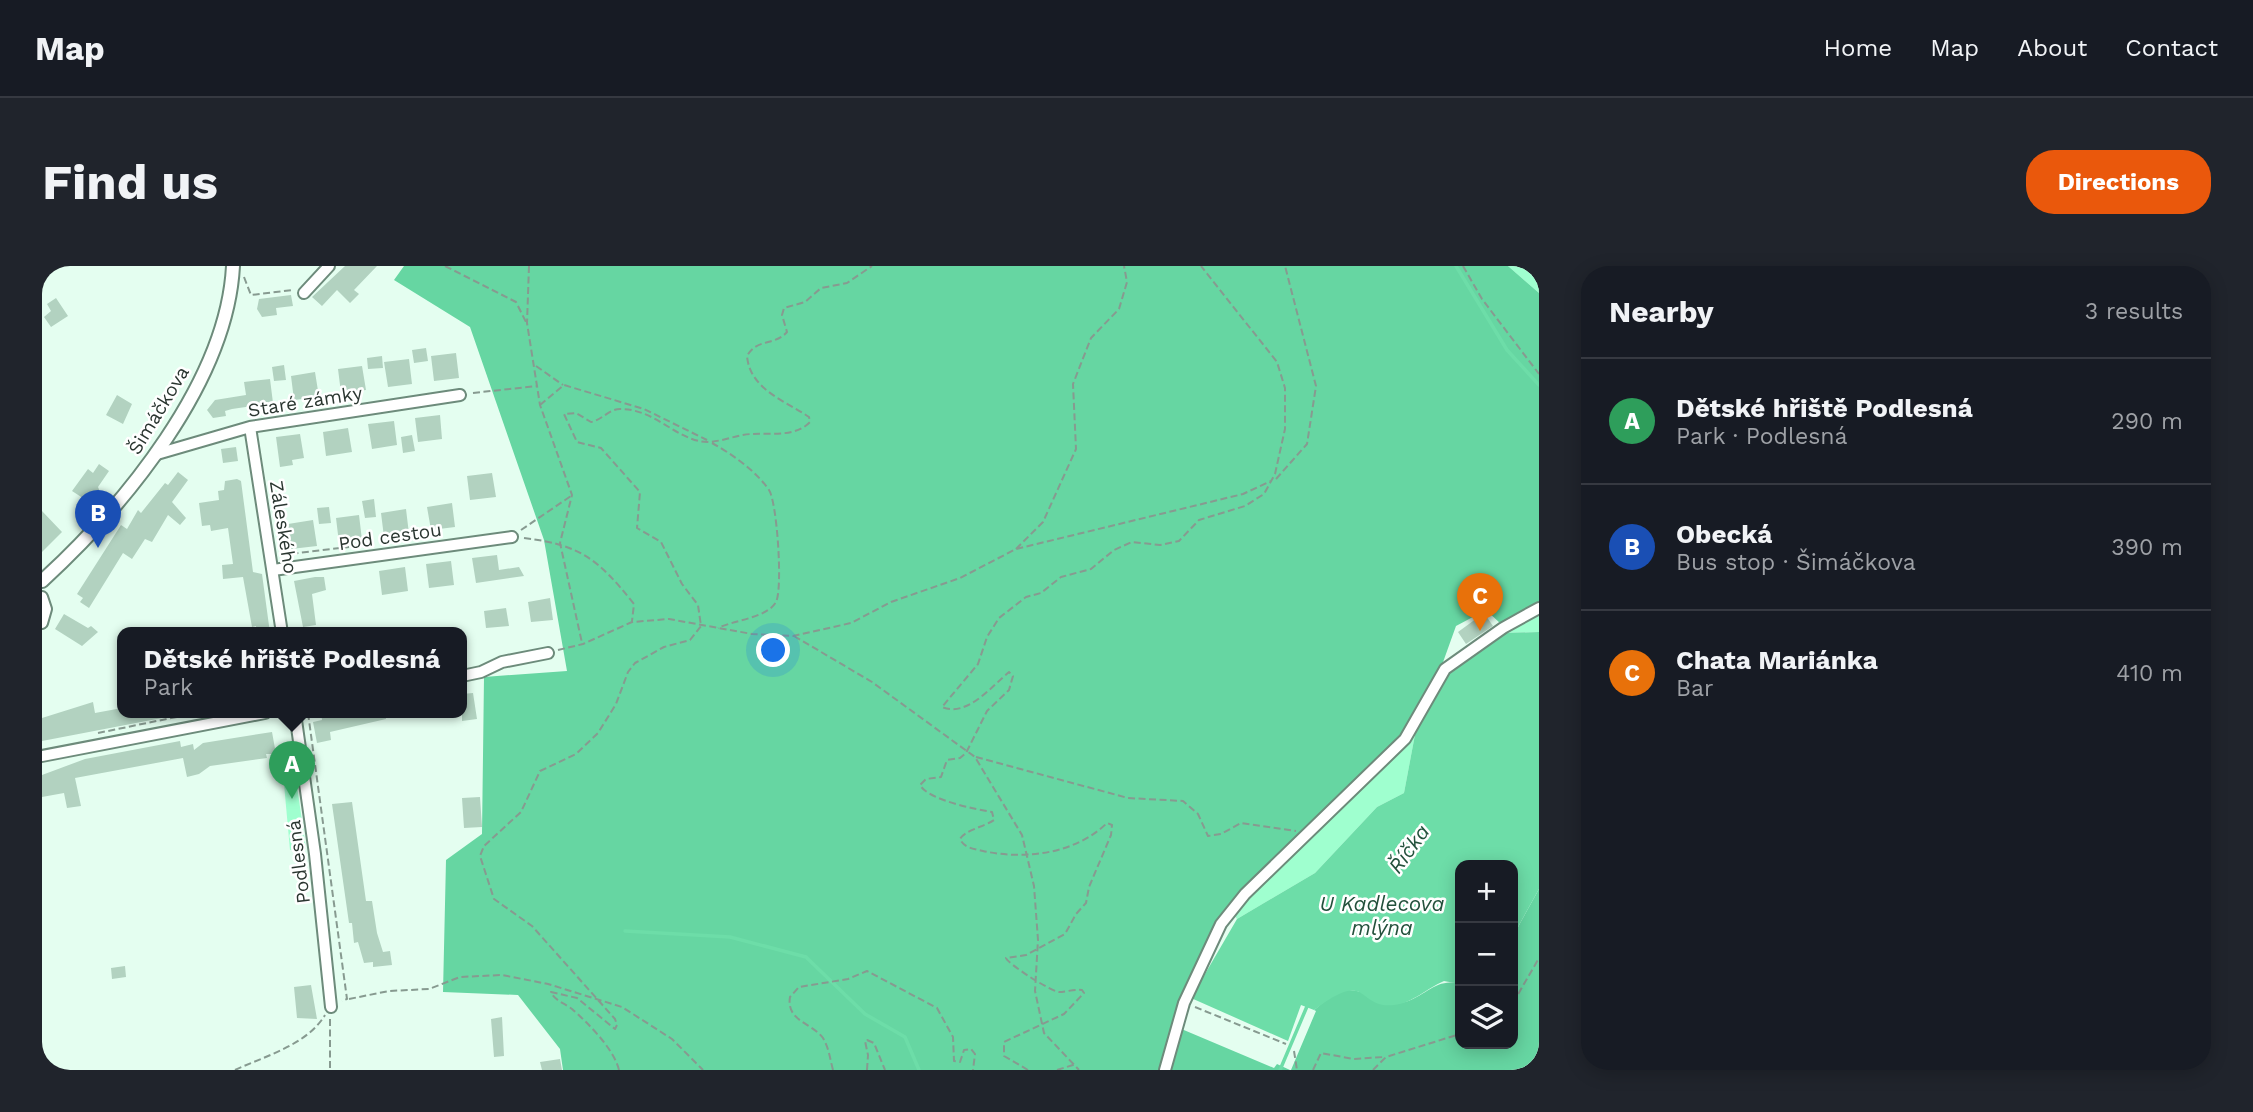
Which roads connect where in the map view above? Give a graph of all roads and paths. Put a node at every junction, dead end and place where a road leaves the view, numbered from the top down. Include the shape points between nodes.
1 (329, 266) edge
2 (445, 266) edge
3 (530, 266) edge
4 (872, 266) edge
5 (1124, 266) edge
6 (1201, 266) edge
7 (1285, 266) edge
8 (1463, 266) edge
9 (237, 270) edge
10 (304, 293) joint
11 (527, 323) junction
12 (536, 366) junction
13 (1539, 374) edge
14 (564, 385) junction
15 (538, 386) junction
16 (460, 395) joint
17 (540, 405) junction
18 (250, 426) junction
19 (709, 442) junction
20 (157, 454) junction
21 (1273, 480) junction
22 (572, 495) junction
23 (512, 537) junction
24 (560, 543) junction
25 (1016, 549) junction
26 (273, 570) junction
27 (42, 581) edge
28 (42, 597) edge
29 (1539, 608) edge
30 (632, 622) junction
31 (42, 623) edge
32 (701, 626) junction
33 (281, 627) edge
34 (716, 629) junction
35 (793, 636) junction
36 (583, 644) junction
37 (548, 653) joint
38 (467, 675) edge
39 (171, 718) edge
40 (239, 718) edge
41 (296, 718) edge
42 (309, 718) edge
43 (93, 734) dead end
44 (967, 751) junction
45 (42, 756) edge
46 (975, 757) junction
47 (1302, 836) junction
48 (1027, 857) junction
49 (1038, 948) junction
50 (1539, 958) edge
51 (1036, 979) junction
52 (1518, 994) edge
53 (347, 999) junction
54 (597, 999) junction
55 (1184, 1003) junction
56 (331, 1007) junction
57 (1042, 1023) junction
58 (1455, 1035) edge
59 (1286, 1044) dead end
60 (1294, 1051) dead end
61 (1385, 1056) junction
62 (1076, 1064) junction
63 (235, 1070) edge
64 (330, 1070) edge
65 (619, 1070) edge
66 (703, 1070) edge
67 (833, 1070) edge
68 (867, 1070) edge
69 (885, 1070) edge
70 (973, 1070) edge
71 (1028, 1070) edge
72 (1057, 1070) edge
73 (1079, 1070) edge
74 (1165, 1070) edge
75 (1297, 1070) edge
76 (1312, 1070) edge
77 (1373, 1070) edge

1 - 10 street
2 - 11 path via 516,302
3 - 11 path
4 - 19 path via 847,284 821,288 805,302 784,308 787,332 757,343 747,356 751,371 767,391 810,422 786,433 754,433
5 - 25 path via 1126,282 1119,309 1091,338 1073,384 1076,449 1043,522
6 - 21 path via 1282,373 1285,429
7 - 21 path via 1316,386 1307,444
8 - 13 path
9 - 10 path via 251,295
9 - 20 street, Šimáčkova via 204,372
11 - 12 path
12 - 14 path
12 - 15 path
14 - 17 path
14 - 19 path via 644,409
15 - 16 path
15 - 17 path
16 - 18 street, Staré zámky
17 - 22 path
18 - 20 street, Staré zámky
18 - 26 street, Záleského
19 - 32 path via 689,438 657,418 624,409 590,422 576,413 564,416 580,445 601,448 640,492 636,526 661,542 698,605
19 - 34 path via 755,473 772,493 781,580 776,603 764,613
20 - 27 street, Šimáčkova via 91,535
21 - 25 path via 1243,494
21 - 44 path via 1264,494 1245,506 1199,520 1179,541 1120,546 1091,569 1061,577 1013,606 987,637 972,672 942,704 946,709 966,705 992,691 1007,673 1013,676 1009,690 987,710
22 - 23 path
22 - 24 path
23 - 24 path
23 - 26 street, Pod cestou
24 - 30 path via 606,568 634,604
24 - 36 path
25 - 35 path via 960,579 891,602 851,623
26 - 33 street, Záleského
28 - 31 street via 46,609
29 - 47 street via 1445,670 1405,739
30 - 32 path via 669,619
30 - 36 path
32 - 34 path
32 - 54 path via 690,640 664,647 635,663 598,733 576,754 540,771 521,812 481,852 494,899 532,926
34 - 35 path
35 - 44 path via 873,682
36 - 37 path
37 - 38 street
39 - 43 path
40 - 45 street
41 - 56 street, Podlesná via 316,854
42 - 53 path
44 - 46 path
44 - 48 path via 960,758 947,760 941,777 921,781 920,788 995,816 980,829 961,835 962,844 1009,857
46 - 47 path via 1128,798 1183,801 1198,814 1208,836 1241,823 1294,830
46 - 48 path via 1022,835
47 - 55 street via 1221,924
48 - 49 path
48 - 49 path via 1069,846 1107,823 1113,828 1086,903 1065,934
49 - 51 path
49 - 51 path via 1006,958
50 - 52 path
51 - 57 path
51 - 57 path via 1055,992 1072,989 1084,993 1064,1014
53 - 54 path via 429,989 460,977 502,975
53 - 56 path
54 - 65 path via 615,1019 615,1029 577,998 551,992 604,1042
54 - 66 path via 622,1007 672,1039
55 - 59 path
55 - 74 street
56 - 63 path via 319,1025 291,1045
56 - 64 path
57 - 62 path via 1044,1033
57 - 71 path via 1004,1042 1004,1056
58 - 61 path
60 - 75 path
61 - 76 path via 1354,1059 1321,1053
61 - 77 path
62 - 72 path
62 - 73 path
67 - 70 path via 821,1035 801,1023 789,1004 799,986 867,971 937,1008 953,1037 954,1061 960,1062 964,1050 971,1049 975,1054
68 - 69 path via 867,1040 874,1043

